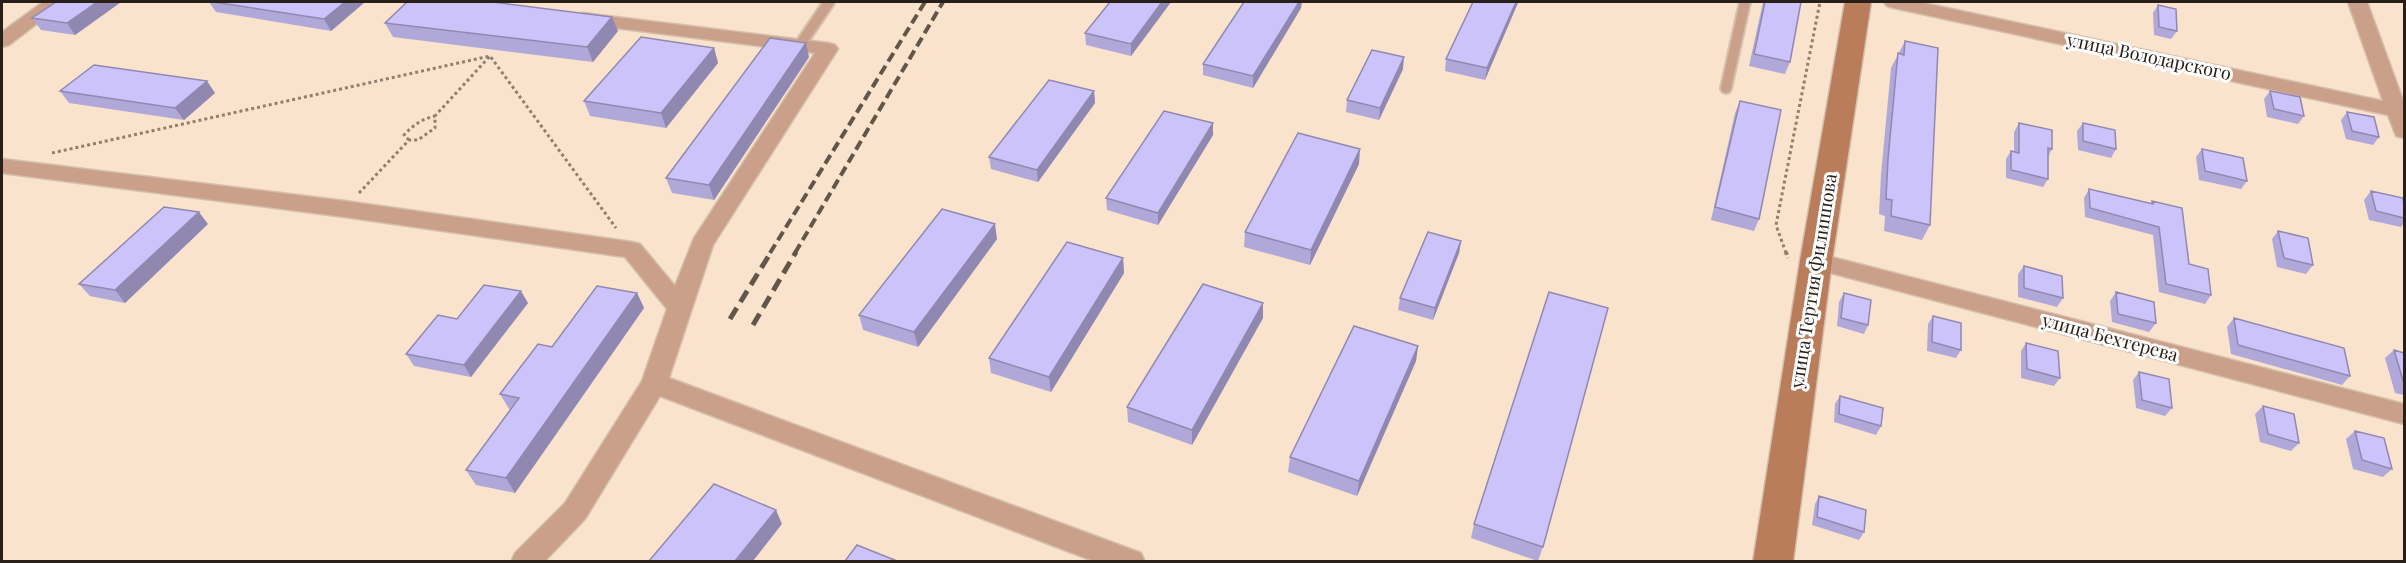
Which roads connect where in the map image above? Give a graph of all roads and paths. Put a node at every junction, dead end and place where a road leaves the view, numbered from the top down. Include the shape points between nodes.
1 (55, 2) edge
2 (829, 2) edge
3 (1745, 2) edge
4 (1820, 2) edge
5 (1858, 2) edge
6 (1894, 2) edge
7 (2358, 2) edge
8 (563, 16) edge
9 (2, 41) edge
10 (801, 45) junction
11 (490, 56) junction
12 (1726, 88) dead end
13 (2401, 111) edge
14 (435, 116) junction
15 (2404, 131) edge
16 (409, 140) junction
17 (48, 154) dead end
18 (2, 166) edge
19 (345, 209) junction
20 (632, 250) junction
21 (1804, 265) junction
22 (680, 308) junction
23 (654, 383) junction
24 (2404, 414) edge
25 (525, 561) edge
26 (1131, 561) edge
27 (1773, 561) edge

1 - 9 street
2 - 10 lane
3 - 12 lane
4 - 21 path via 1776,225
5 - 21 street, улица Тертия Филиппова
6 - 13 street, улица Володарского
7 - 13 street
8 - 10 street
10 - 22 street via 828,49 702,244
11 - 14 path
11 - 17 path
11 - 20 path
13 - 15 street
14 - 16 path via 435,128 428,135
14 - 16 path via 421,119 411,127 404,135
16 - 19 path
18 - 19 street
19 - 20 street
20 - 22 street
21 - 24 street, улица Бехтерева
21 - 27 street, улица Тертия Филиппова
22 - 23 street
23 - 25 street via 575,512
23 - 26 street

